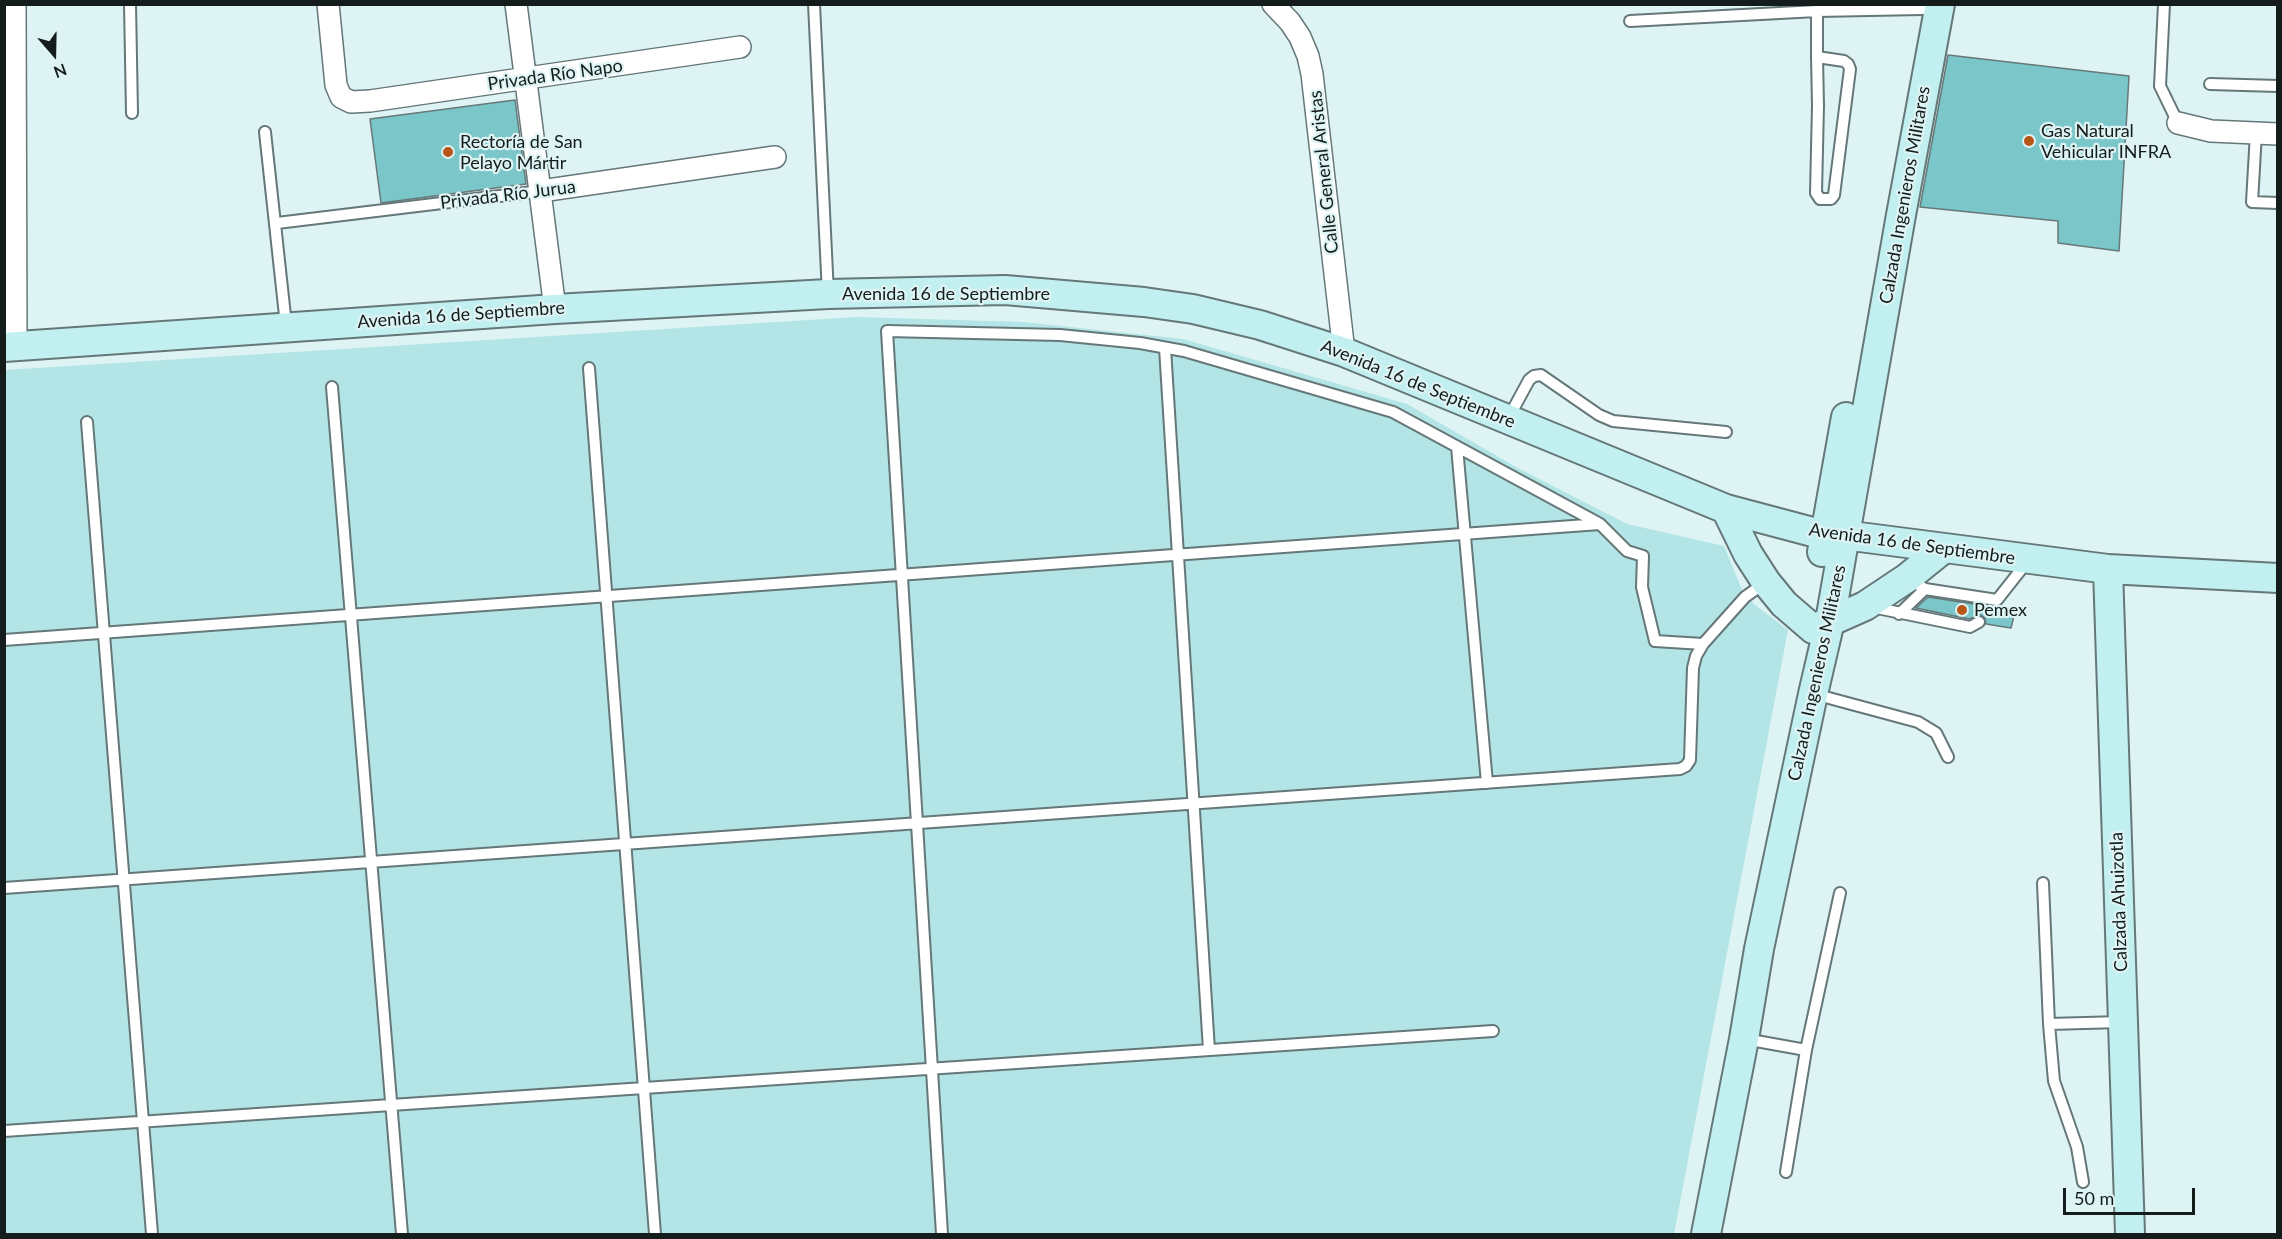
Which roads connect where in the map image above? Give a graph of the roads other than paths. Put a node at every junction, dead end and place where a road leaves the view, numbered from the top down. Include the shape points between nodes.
1 (15, 4) edge
2 (130, 4) edge
3 (328, 4) edge
4 (516, 4) edge
5 (814, 4) edge
6 (1273, 4) edge
7 (2164, 4) edge
8 (1928, 6) edge
9 (1817, 11) junction
10 (1630, 21) dead end
11 (740, 47) dead end
12 (1817, 57) junction
13 (527, 79) junction
14 (2210, 84) dead end
15 (2277, 86) edge
16 (132, 113) dead end
17 (2178, 123) joint
18 (265, 132) dead end
19 (2256, 133) junction
20 (2277, 134) edge
21 (776, 157) dead end
22 (541, 191) junction
23 (2277, 203) edge
24 (277, 223) junction
25 (828, 294) junction
26 (555, 309) junction
27 (286, 327) junction
28 (10, 347) edge
29 (1165, 348) junction
30 (1344, 352) junction
31 (589, 368) dead end
32 (332, 387) dead end
33 (1508, 420) junction
34 (87, 422) dead end
35 (1726, 432) dead end
36 (1457, 447) junction
37 (1726, 509) junction
38 (1600, 524) junction
39 (1466, 533) junction
40 (1834, 535) junction
41 (1943, 549) junction
42 (1178, 554) junction
43 (2030, 559) junction
44 (2108, 569) junction
45 (902, 574) junction
46 (2277, 578) edge
47 (1766, 582) junction
48 (1916, 583) junction
49 (607, 596) junction
50 (1865, 606) junction
51 (351, 614) junction
52 (1899, 614) junction
53 (1979, 622) dead end
54 (1822, 625) junction
55 (104, 632) junction
56 (4, 640) edge
57 (1703, 644) junction
58 (1806, 692) junction
59 (1948, 758) dead end
60 (1487, 783) junction
61 (1194, 804) junction
62 (917, 823) junction
63 (626, 844) junction
64 (371, 862) junction
65 (123, 879) junction
66 (2043, 883) dead end
67 (4, 888) edge
68 (1840, 893) dead end
69 (2123, 1022) junction
70 (2049, 1024) junction
71 (1493, 1031) dead end
72 (1737, 1037) junction
73 (1209, 1050) junction
74 (1806, 1050) junction
75 (932, 1069) junction
76 (644, 1088) junction
77 (392, 1105) junction
78 (143, 1122) junction
79 (4, 1131) edge
80 (1786, 1173) dead end
81 (2083, 1182) dead end
82 (152, 1234) edge
83 (402, 1234) edge
84 (655, 1234) edge
85 (942, 1234) edge
86 (1693, 1234) edge
87 (1706, 1234) edge
88 (2130, 1234) edge

1 - 28 street
2 - 16 lane
3 - 13 street, Privada Río Napo via 336,86 341,97 351,102
4 - 13 street
5 - 25 lane
6 - 30 street, Calle General Aristas via 1300,37 1312,74
7 - 17 lane via 2160,86
8 - 9 lane
8 - 40 main road, Calzada Ingenieros Militares
9 - 10 lane
9 - 12 lane
11 - 13 street, Privada Río Napo
12 - 12 lane via 1844,61 1850,69 1831,199 1820,199 1816,193
13 - 22 street
14 - 15 lane
17 - 19 street via 2211,131
18 - 24 lane
19 - 20 street
19 - 23 lane via 2252,202
21 - 22 street, Privada Río Jurua
22 - 24 lane, Privada Río Jurua
22 - 26 street
24 - 27 lane
25 - 26 main road, Avenida 16 de Septiembre
25 - 30 main road, Avenida 16 de Septiembre via 1005,290 1144,302 1260,325
26 - 27 main road, Avenida 16 de Septiembre
27 - 28 main road, Avenida 16 de Septiembre
29 - 36 lane via 1393,412
29 - 42 lane
29 - 45 lane via 1060,335 888,331
30 - 33 main road, Avenida 16 de Septiembre
31 - 49 lane
32 - 51 lane
33 - 35 lane via 1529,380 1541,375 1613,421
33 - 37 main road, Avenida 16 de Septiembre
34 - 55 lane
36 - 38 lane
36 - 39 lane
37 - 40 main road, Avenida 16 de Septiembre
37 - 47 main road
38 - 39 lane
38 - 57 lane via 1627,551 1643,556 1642,587 1655,641
39 - 42 lane
39 - 60 lane
40 - 41 main road, Avenida 16 de Septiembre
40 - 54 main road, Calzada Ingenieros Militares
41 - 43 main road, Avenida 16 de Septiembre
41 - 48 main road
42 - 45 lane
42 - 61 lane
43 - 44 main road, Avenida 16 de Septiembre
43 - 48 lane via 1994,603
44 - 46 main road, Avenida 16 de Septiembre
44 - 69 main road, Calzada Ahuizotla
45 - 49 lane
45 - 62 lane
47 - 54 main road via 1784,604
47 - 57 lane via 1745,597
48 - 50 main road
48 - 52 lane
49 - 51 lane
49 - 63 lane
50 - 52 lane
50 - 54 main road
51 - 55 lane
51 - 64 lane
52 - 53 lane via 1970,627
54 - 58 main road, Calzada Ingenieros Militares
55 - 56 lane
55 - 65 lane
57 - 60 lane via 1693,668 1690,760 1680,770
58 - 59 lane via 1918,722 1936,733
58 - 72 main road, Calzada Ingenieros Militares
60 - 61 lane
61 - 62 lane
61 - 73 lane
62 - 63 lane
62 - 75 lane
63 - 64 lane
63 - 76 lane
64 - 65 lane
64 - 77 lane
65 - 67 lane
65 - 78 lane
66 - 70 lane
68 - 74 lane
69 - 70 lane
69 - 88 main road, Calzada Ahuizotla
70 - 81 lane via 2054,1081 2077,1147
71 - 73 lane
72 - 74 lane
72 - 86 main road, Calzada Ingenieros Militares
72 - 87 main road, Calzada Ingenieros Militares
73 - 75 lane
74 - 80 lane
75 - 76 lane
75 - 85 lane
76 - 77 lane
76 - 84 lane
77 - 78 lane
77 - 83 lane
78 - 79 lane
78 - 82 lane

